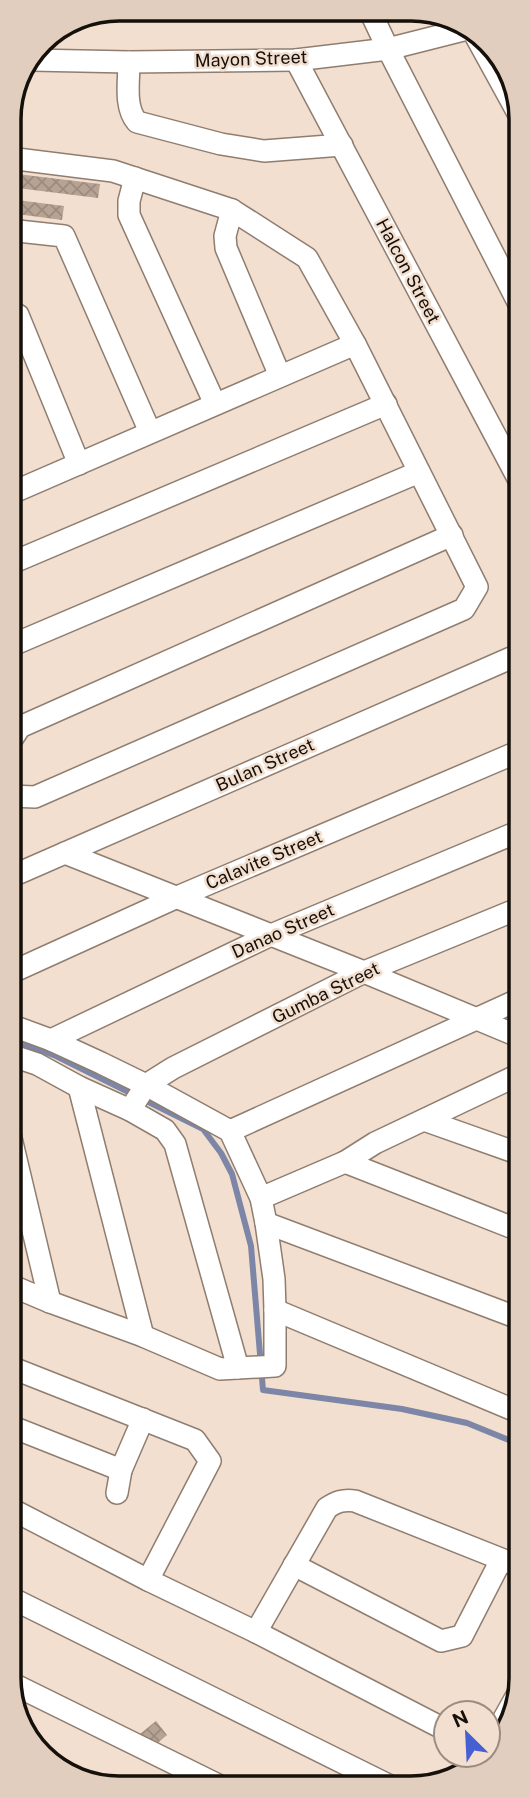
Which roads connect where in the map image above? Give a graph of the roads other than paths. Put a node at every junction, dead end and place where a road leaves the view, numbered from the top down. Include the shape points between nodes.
1 (375, 21) edge
2 (456, 32) edge
3 (388, 49) junction
4 (40, 60) edge
5 (296, 60) junction
6 (129, 62) junction
7 (342, 145) junction
8 (21, 160) edge
9 (135, 178) junction
10 (232, 210) junction
11 (21, 231) edge
12 (509, 285) edge
13 (21, 323) edge
14 (355, 344) junction
15 (280, 376) junction
16 (215, 404) junction
17 (386, 404) junction
18 (150, 432) junction
19 (509, 461) edge
20 (79, 464) junction
21 (419, 472) junction
22 (21, 488) edge
23 (452, 535) junction
24 (21, 559) edge
25 (21, 641) edge
26 (509, 659) edge
27 (21, 727) edge
28 (509, 756) edge
29 (21, 796) edge
30 (509, 836) edge
31 (65, 853) junction
32 (21, 872) edge
33 (175, 898) junction
34 (509, 913) edge
35 (271, 935) junction
36 (21, 968) edge
37 (364, 972) junction
38 (509, 1004) edge
39 (478, 1018) junction
40 (21, 1029) edge
41 (509, 1032) edge
42 (51, 1040) junction
43 (21, 1059) edge
44 (509, 1079) edge
45 (79, 1087) junction
46 (138, 1097) junction
47 (424, 1120) junction
48 (230, 1131) junction
49 (509, 1150) edge
50 (345, 1162) junction
51 (21, 1181) edge
52 (261, 1198) junction
53 (266, 1223) junction
54 (509, 1227) edge
55 (21, 1290) edge
56 (50, 1302) junction
57 (275, 1310) junction
58 (509, 1314) edge
59 (143, 1336) junction
60 (254, 1367) junction
61 (21, 1371) edge
62 (509, 1408) edge
63 (143, 1419) junction
64 (21, 1430) edge
65 (121, 1470) junction
66 (117, 1493) dead end
67 (21, 1514) edge
68 (509, 1562) edge
69 (294, 1565) junction
70 (509, 1566) edge
71 (148, 1580) junction
72 (21, 1603) edge
73 (257, 1632) junction
74 (22, 1688) edge
75 (432, 1723) edge
76 (200, 1776) edge
77 (370, 1776) edge

1 - 3 street
2 - 3 street, Mayon Street
3 - 5 street, Mayon Street
3 - 12 street
4 - 6 street, Mayon Street
5 - 6 street, Mayon Street
5 - 7 street, Halcon Street
6 - 7 street via 131,115 137,122 264,152
7 - 19 street, Halcon Street
8 - 9 street
9 - 10 street
9 - 16 street via 129,215
10 - 14 street via 307,258
10 - 15 street via 226,248
11 - 18 street via 64,236
13 - 20 street
14 - 15 street
14 - 17 street
15 - 16 street
16 - 18 street
17 - 21 street
17 - 24 street
18 - 20 street
20 - 22 street
21 - 23 street
21 - 25 street
23 - 27 street
23 - 29 street via 477,587 464,609 35,797
26 - 31 street, Bulan Street
28 - 33 street, Calavite Street
30 - 35 street, Danao Street
31 - 32 street, Bulan Street
31 - 33 street
33 - 35 street
33 - 36 street, Calavite Street
34 - 37 street, Gumba Street
35 - 37 street
35 - 42 street, Danao Street
37 - 39 street
37 - 46 street, Gumba Street via 173,1068
38 - 39 street
39 - 41 street
39 - 48 street
40 - 42 street
42 - 46 street
43 - 45 street
44 - 47 street
45 - 46 street
45 - 59 street
46 - 48 street
46 - 60 street via 175,1144
47 - 49 street
47 - 50 street
48 - 52 street
50 - 52 street
50 - 54 street
51 - 56 street
52 - 53 street
53 - 57 street
53 - 58 street
55 - 56 street
56 - 59 street
57 - 60 street via 275,1366
57 - 62 street
59 - 60 street via 220,1369
61 - 63 street
63 - 65 street
63 - 71 street via 195,1440 210,1461
64 - 65 street
65 - 66 street
67 - 71 street
68 - 69 street via 345,1500 327,1508
69 - 70 street via 442,1642 462,1636
69 - 73 street
71 - 73 street
72 - 77 street
73 - 75 street
74 - 76 street

